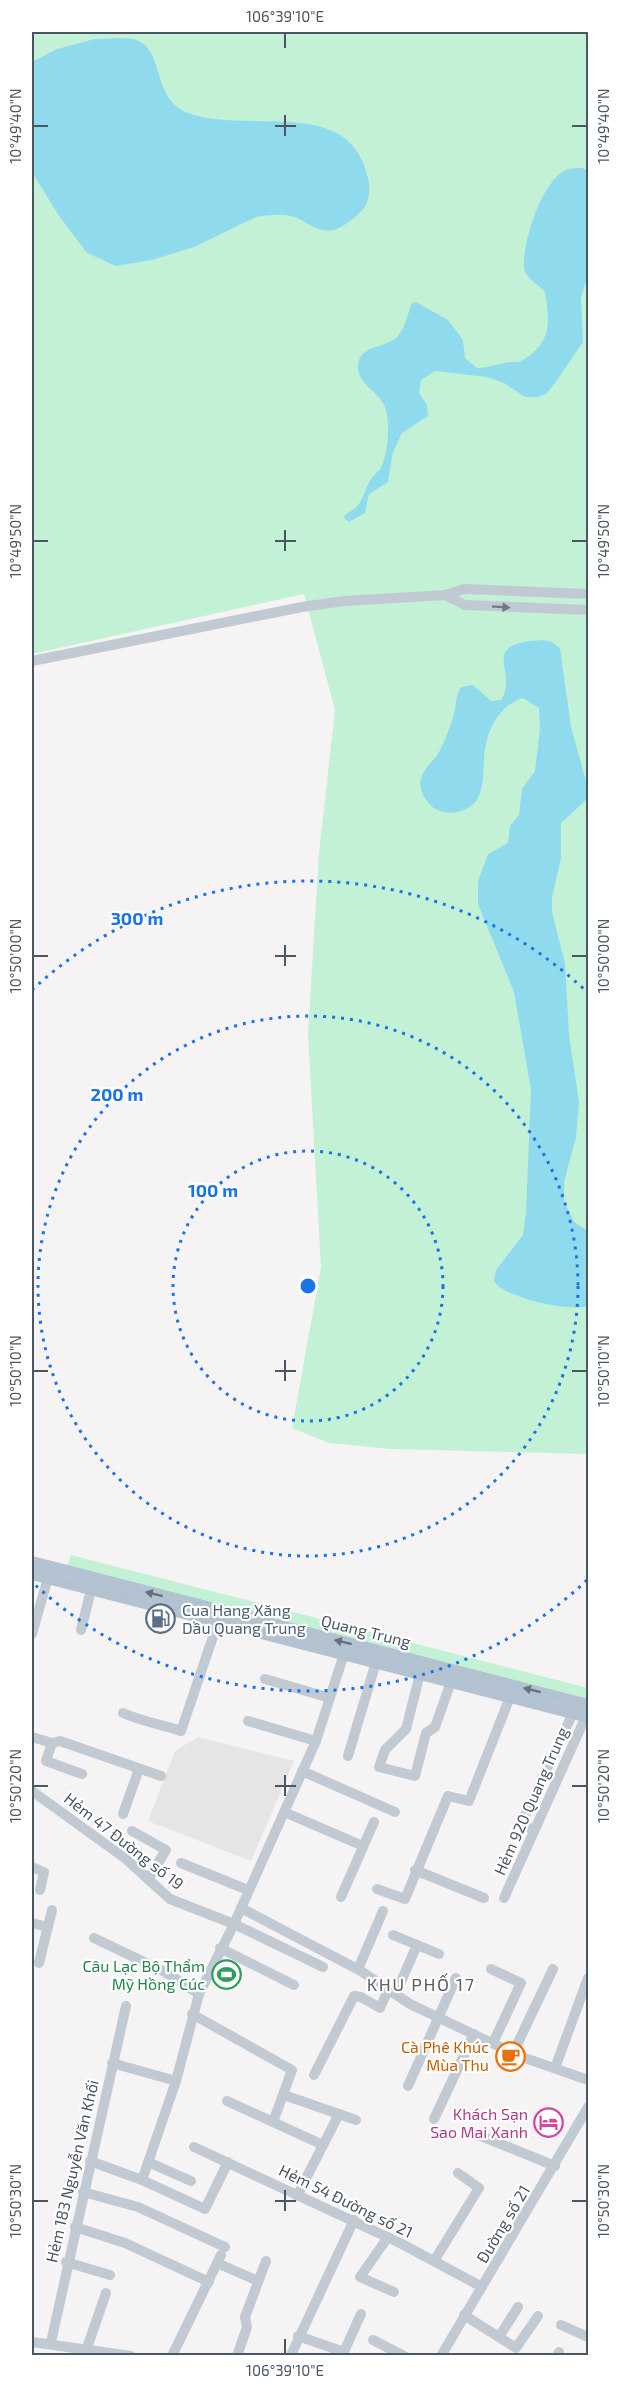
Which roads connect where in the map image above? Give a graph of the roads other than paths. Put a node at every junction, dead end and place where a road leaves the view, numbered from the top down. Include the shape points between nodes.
1 (547, 594) junction
2 (588, 594) edge
3 (445, 595) junction
4 (547, 609) junction
5 (588, 610) edge
6 (32, 661) edge
7 (32, 1562) edge
8 (50, 1573) junction
9 (32, 1574) edge
10 (92, 1590) junction
11 (218, 1622) junction
12 (81, 1630) dead end
13 (32, 1634) edge
14 (344, 1654) junction
15 (376, 1662) junction
16 (420, 1674) junction
17 (265, 1679) dead end
18 (451, 1682) junction
19 (510, 1697) junction
20 (330, 1698) junction
21 (123, 1713) dead end
22 (584, 1713) edge
23 (248, 1721) dead end
24 (32, 1737) edge
25 (316, 1741) junction
26 (52, 1743) junction
27 (348, 1756) dead end
28 (140, 1769) junction
29 (302, 1771) junction
30 (82, 1774) dead end
31 (161, 1776) dead end
32 (32, 1791) edge
33 (284, 1812) junction
34 (395, 1812) dead end
35 (123, 1814) dead end
36 (374, 1822) dead end
37 (132, 1831) dead end
38 (363, 1846) junction
39 (181, 1863) dead end
40 (32, 1867) edge
41 (415, 1870) junction
42 (148, 1879) junction
43 (377, 1889) dead end
44 (40, 1890) dead end
45 (248, 1890) junction
46 (341, 1897) dead end
47 (484, 1898) dead end
48 (504, 1898) dead end
49 (241, 1908) junction
50 (52, 1910) dead end
51 (383, 1911) dead end
52 (32, 1923) edge
53 (234, 1924) junction
54 (48, 1927) junction
55 (393, 1935) dead end
56 (94, 1938) dead end
57 (417, 1945) junction
58 (220, 1948) junction
59 (439, 1954) dead end
60 (39, 1963) dead end
61 (323, 1967) dead end
62 (357, 1969) junction
63 (491, 1969) dead end
64 (553, 1969) dead end
65 (456, 1978) dead end
66 (588, 1978) edge
67 (294, 1985) dead end
68 (393, 1991) junction
69 (199, 1994) junction
70 (126, 2006) dead end
71 (192, 2014) junction
72 (438, 2017) junction
73 (474, 2034) junction
74 (493, 2043) junction
75 (513, 2053) junction
76 (112, 2063) junction
77 (555, 2068) junction
78 (314, 2075) dead end
79 (588, 2080) edge
80 (176, 2081) junction
81 (408, 2086) dead end
82 (284, 2095) junction
83 (227, 2101) dead end
84 (588, 2107) edge
85 (339, 2114) junction
86 (434, 2119) dead end
87 (356, 2120) dead end
88 (273, 2122) junction
89 (476, 2134) dead end
90 (323, 2145) junction
91 (194, 2147) dead end
92 (90, 2162) junction
93 (148, 2162) junction
94 (228, 2162) junction
95 (555, 2166) junction
96 (458, 2173) dead end
97 (142, 2180) junction
98 (190, 2181) dead end
99 (83, 2192) junction
100 (297, 2196) junction
101 (354, 2220) junction
102 (75, 2227) junction
103 (388, 2237) junction
104 (221, 2255) junction
105 (266, 2261) dead end
106 (434, 2261) junction
107 (66, 2262) junction
108 (110, 2275) dead end
109 (258, 2281) junction
110 (209, 2282) junction
111 (482, 2287) junction
112 (394, 2292) dead end
113 (106, 2293) dead end
114 (518, 2307) dead end
115 (361, 2313) dead end
116 (464, 2315) junction
117 (538, 2316) dead end
118 (561, 2325) dead end
119 (298, 2336) junction
120 (499, 2337) junction
121 (588, 2337) edge
122 (373, 2340) dead end
123 (32, 2342) edge
124 (51, 2343) junction
125 (87, 2348) junction
126 (119, 2354) edge
127 (343, 2354) edge
128 (131, 2355) edge
129 (172, 2355) edge
130 (237, 2355) edge
131 (291, 2355) edge
132 (405, 2355) edge
133 (441, 2355) edge

1 - 2 street
1 - 3 street via 474,589
1 - 4 street
3 -> 4 street via 465,604
3 - 6 street via 302,607
4 - 5 street
7 - 8 main road, Quang Trung
8 - 9 main road, Quang Trung
8 - 10 main road, Quang Trung
8 - 13 street
22 -> 8 main road, Quang Trung
10 - 11 main road, Quang Trung
10 - 12 street
11 - 14 main road, Quang Trung
11 - 21 street via 181,1731 158,1723 148,1724
14 - 15 main road, Quang Trung
14 - 20 street
15 - 16 main road, Quang Trung
15 - 27 street
16 - 18 main road, Quang Trung
16 - 18 street via 406,1729 385,1750 379,1767 415,1776 426,1733 435,1727
17 - 20 street
18 - 19 main road, Quang Trung
19 - 22 main road, Quang Trung
19 - 41 street via 469,1801 448,1796
20 - 25 street
22 - 48 street, Hẻm 920 Quang Trung via 520,1824 534,1830
23 - 25 street
24 - 26 street
25 - 29 street
26 - 28 street via 60,1741
26 - 30 street via 46,1761
28 - 31 street
28 - 35 street
29 - 33 street
29 - 34 street
32 - 42 street, Hẻm 47 Đường số 19
33 - 38 street
33 - 45 street
36 - 38 street
37 - 42 street via 166,1850
38 - 46 street
39 - 45 street
40 - 44 street via 44,1872
41 - 43 street via 405,1899
41 - 47 street
42 - 53 street, Hẻm 47 Đường số 19 via 170,1899
45 - 49 street
49 - 53 street
49 - 62 street
50 - 54 street
51 - 62 street
52 - 54 street
53 - 58 street
53 - 61 street, Hẻm 47 Đường số 19
54 - 60 street
55 - 57 street
56 - 69 street via 165,1972
57 - 59 street
57 - 68 street
58 - 67 street
58 - 69 street
62 - 68 street
63 - 74 street via 521,1983
64 - 75 street
65 - 72 street
66 - 77 street
68 - 72 street
68 - 78 street via 380,2008 354,1996
69 - 71 street
70 - 76 street, Hẻm 183 Nguyễn Văn Khối
71 - 80 street
71 - 82 street via 292,2070
72 - 73 street
72 - 81 street
73 - 74 street
73 - 86 street
74 - 75 street
75 - 77 street
76 - 80 street
76 - 92 street, Hẻm 183 Nguyễn Văn Khối
77 - 79 street
80 - 93 street
82 - 85 street
82 - 88 street
83 - 88 street
84 - 95 street, Đường số 21
85 - 87 street
85 - 90 street
88 - 90 street
89 - 95 street
90 - 100 street
91 - 94 street, Hẻm 54 Đường số 21
92 - 97 street
92 - 99 street, Hẻm 183 Nguyễn Văn Khối
93 - 97 street
93 - 98 street
94 - 97 street via 205,2209
94 - 100 street, Hẻm 54 Đường số 21
95 - 111 street, Đường số 21
96 - 106 street via 479,2188
99 - 102 street, Hẻm 183 Nguyễn Văn Khối
99 - 104 street via 138,2207
100 - 101 street, Hẻm 54 Đường số 21
101 - 103 street, Hẻm 54 Đường số 21
101 - 119 street
102 - 107 street, Hẻm 183 Nguyễn Văn Khối
102 - 110 street via 125,2243
103 - 106 street, Hẻm 54 Đường số 21
103 - 112 street via 360,2277
104 - 109 street
104 - 110 street
105 - 109 street
106 - 111 street, Hẻm 54 Đường số 21
107 - 108 street
107 - 124 street, Hẻm 183 Nguyễn Văn Khối
109 - 130 street via 244,2317 247,2327
110 - 129 street
111 - 116 street, Đường số 21
113 - 125 street
114 - 120 street
115 - 127 street
116 - 120 street
116 - 133 street, Đường số 21
117 - 120 street via 516,2348
118 - 121 street
119 - 127 street
119 - 131 street
122 - 132 street
123 - 124 street
124 - 125 street
125 - 126 street
126 - 128 street

